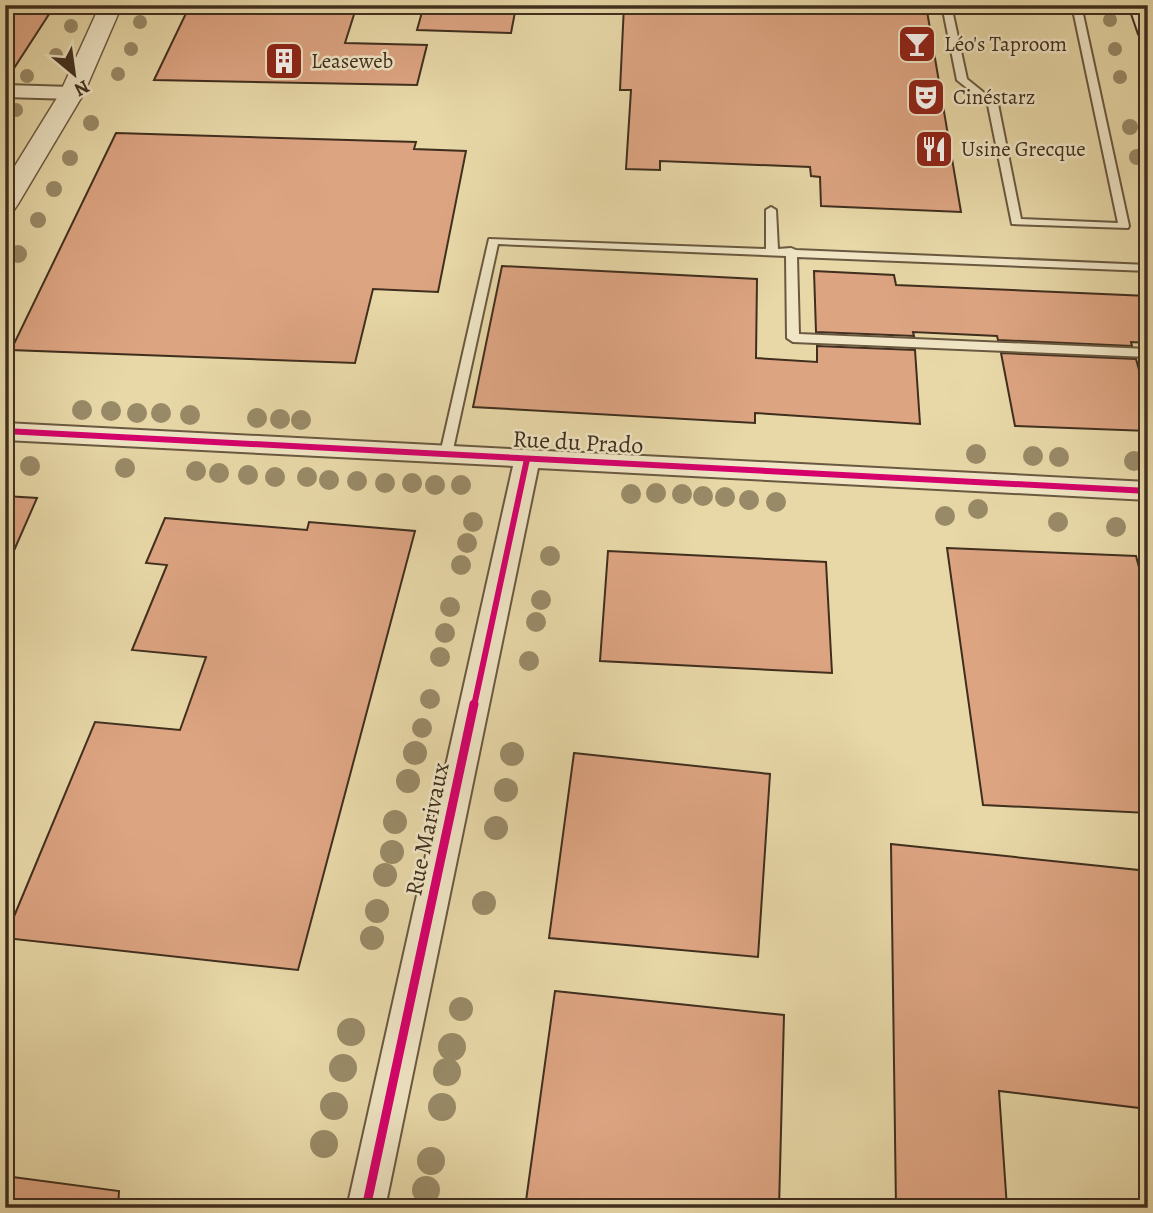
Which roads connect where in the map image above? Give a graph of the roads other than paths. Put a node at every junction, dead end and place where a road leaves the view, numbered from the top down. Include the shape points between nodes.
1 (111, 5) edge
2 (946, 5) edge
3 (1076, 5) edge
4 (1141, 5) edge
5 (1148, 29) edge
6 (5, 90) edge
7 (72, 93) junction
8 (5, 204) edge
9 (772, 210) dead end
10 (772, 250) junction
11 (791, 251) junction
12 (1148, 268) edge
13 (1148, 353) edge
14 (5, 431) edge
15 (446, 454) junction
16 (527, 458) junction
17 (1148, 491) edge
18 (366, 1208) edge

1 - 7 street
2 - 3 lane via 962,80 993,104 1016,222 1124,226
4 - 5 main road
6 - 7 street
7 - 8 street
9 - 10 lane
10 - 11 lane
10 - 15 lane via 493,241
11 - 12 lane
11 - 13 lane via 793,338
14 - 15 street, Rue du Prado
15 - 16 street, Rue du Prado
16 - 17 street, Rue du Prado
16 - 18 street, Rue Marivaux

